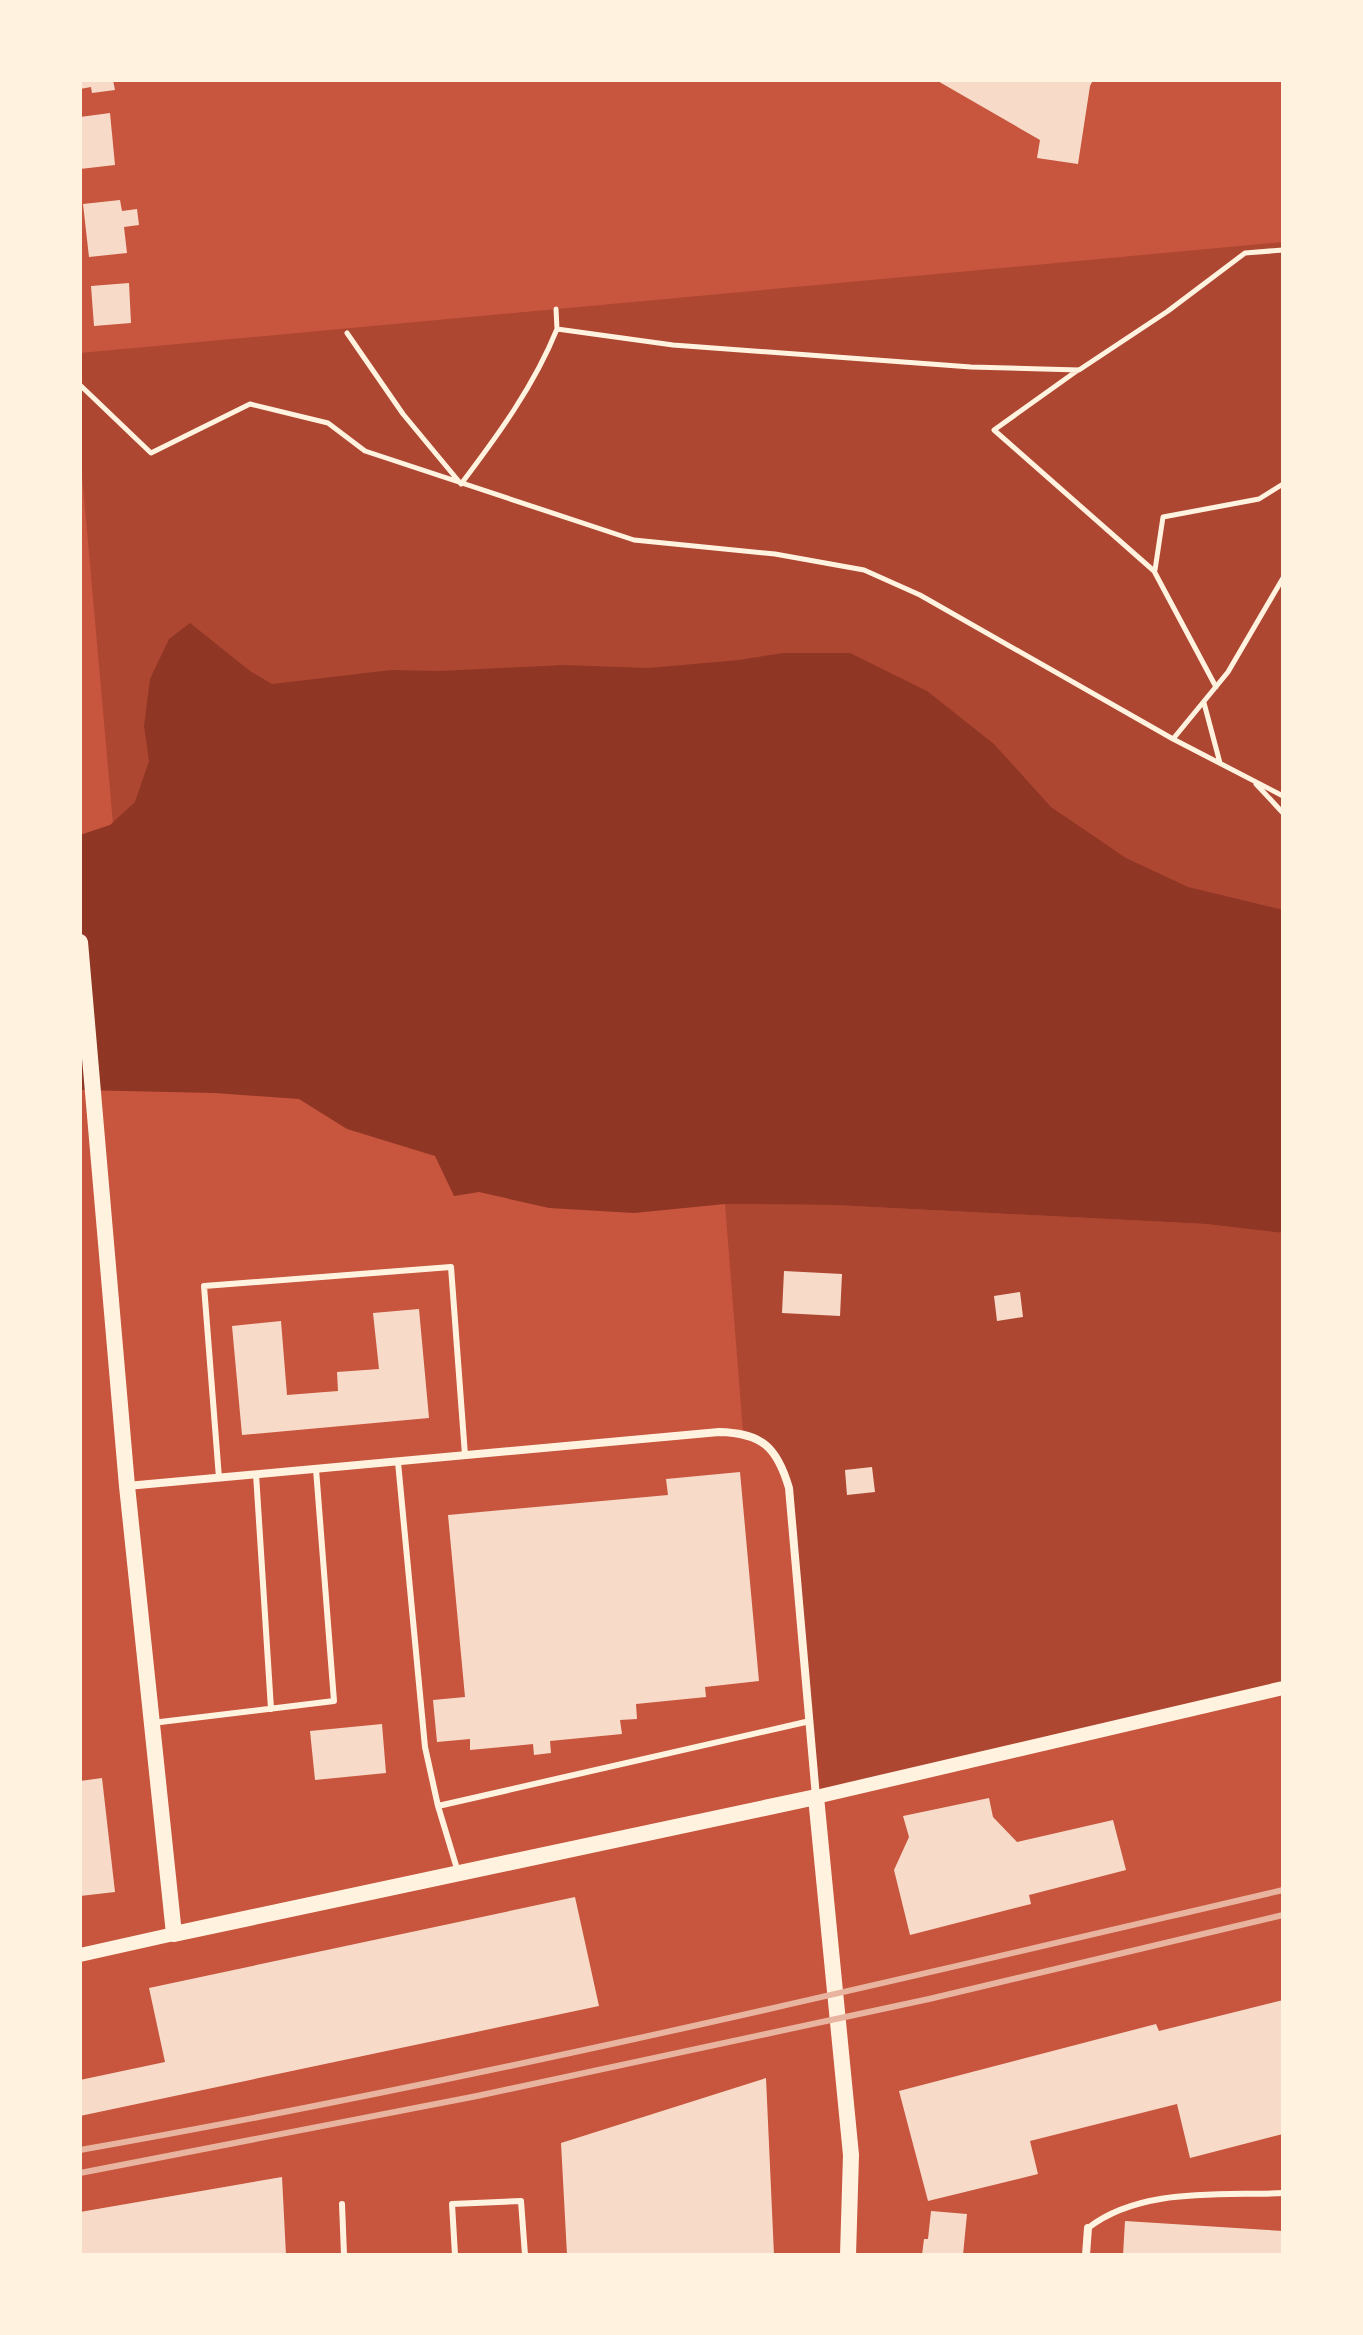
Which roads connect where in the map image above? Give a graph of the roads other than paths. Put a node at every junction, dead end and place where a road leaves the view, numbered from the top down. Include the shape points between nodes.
1 (80, 942) edge
2 (465, 1455) junction
3 (398, 1462) junction
4 (316, 1469) junction
5 (256, 1474) junction
6 (219, 1478) junction
7 (127, 1486) junction
8 (1283, 1688) edge
9 (271, 1709) junction
10 (810, 1721) junction
11 (151, 1723) junction
12 (816, 1797) junction
13 (438, 1806) junction
14 (458, 1873) junction
15 (174, 1934) junction
16 (80, 1955) edge
17 (1283, 2193) edge
18 (342, 2204) dead end
19 (1088, 2228) joint
20 (344, 2255) edge
21 (455, 2255) edge
22 (525, 2255) edge
23 (848, 2255) edge
24 (1086, 2255) edge

1 - 7 main road
2 - 3 street
2 - 6 lane via 451,1267 204,1286
2 - 10 street via 719,1432 743,1432 766,1443 782,1464 789,1488
3 - 4 street
3 - 13 lane via 425,1747
4 - 5 street
4 - 9 lane via 334,1701
5 - 6 street
5 - 9 lane
6 - 7 street
7 - 11 main road
8 - 12 street
9 - 11 lane
10 - 12 street
10 - 13 lane
11 - 15 main road
12 - 14 main road
12 - 23 main road via 851,2155
13 - 14 lane
14 - 15 main road
15 - 16 street
17 - 19 lane via 1140,2203 1106,2214
18 - 20 lane
19 - 24 street
21 - 22 lane via 452,2204 521,2201

